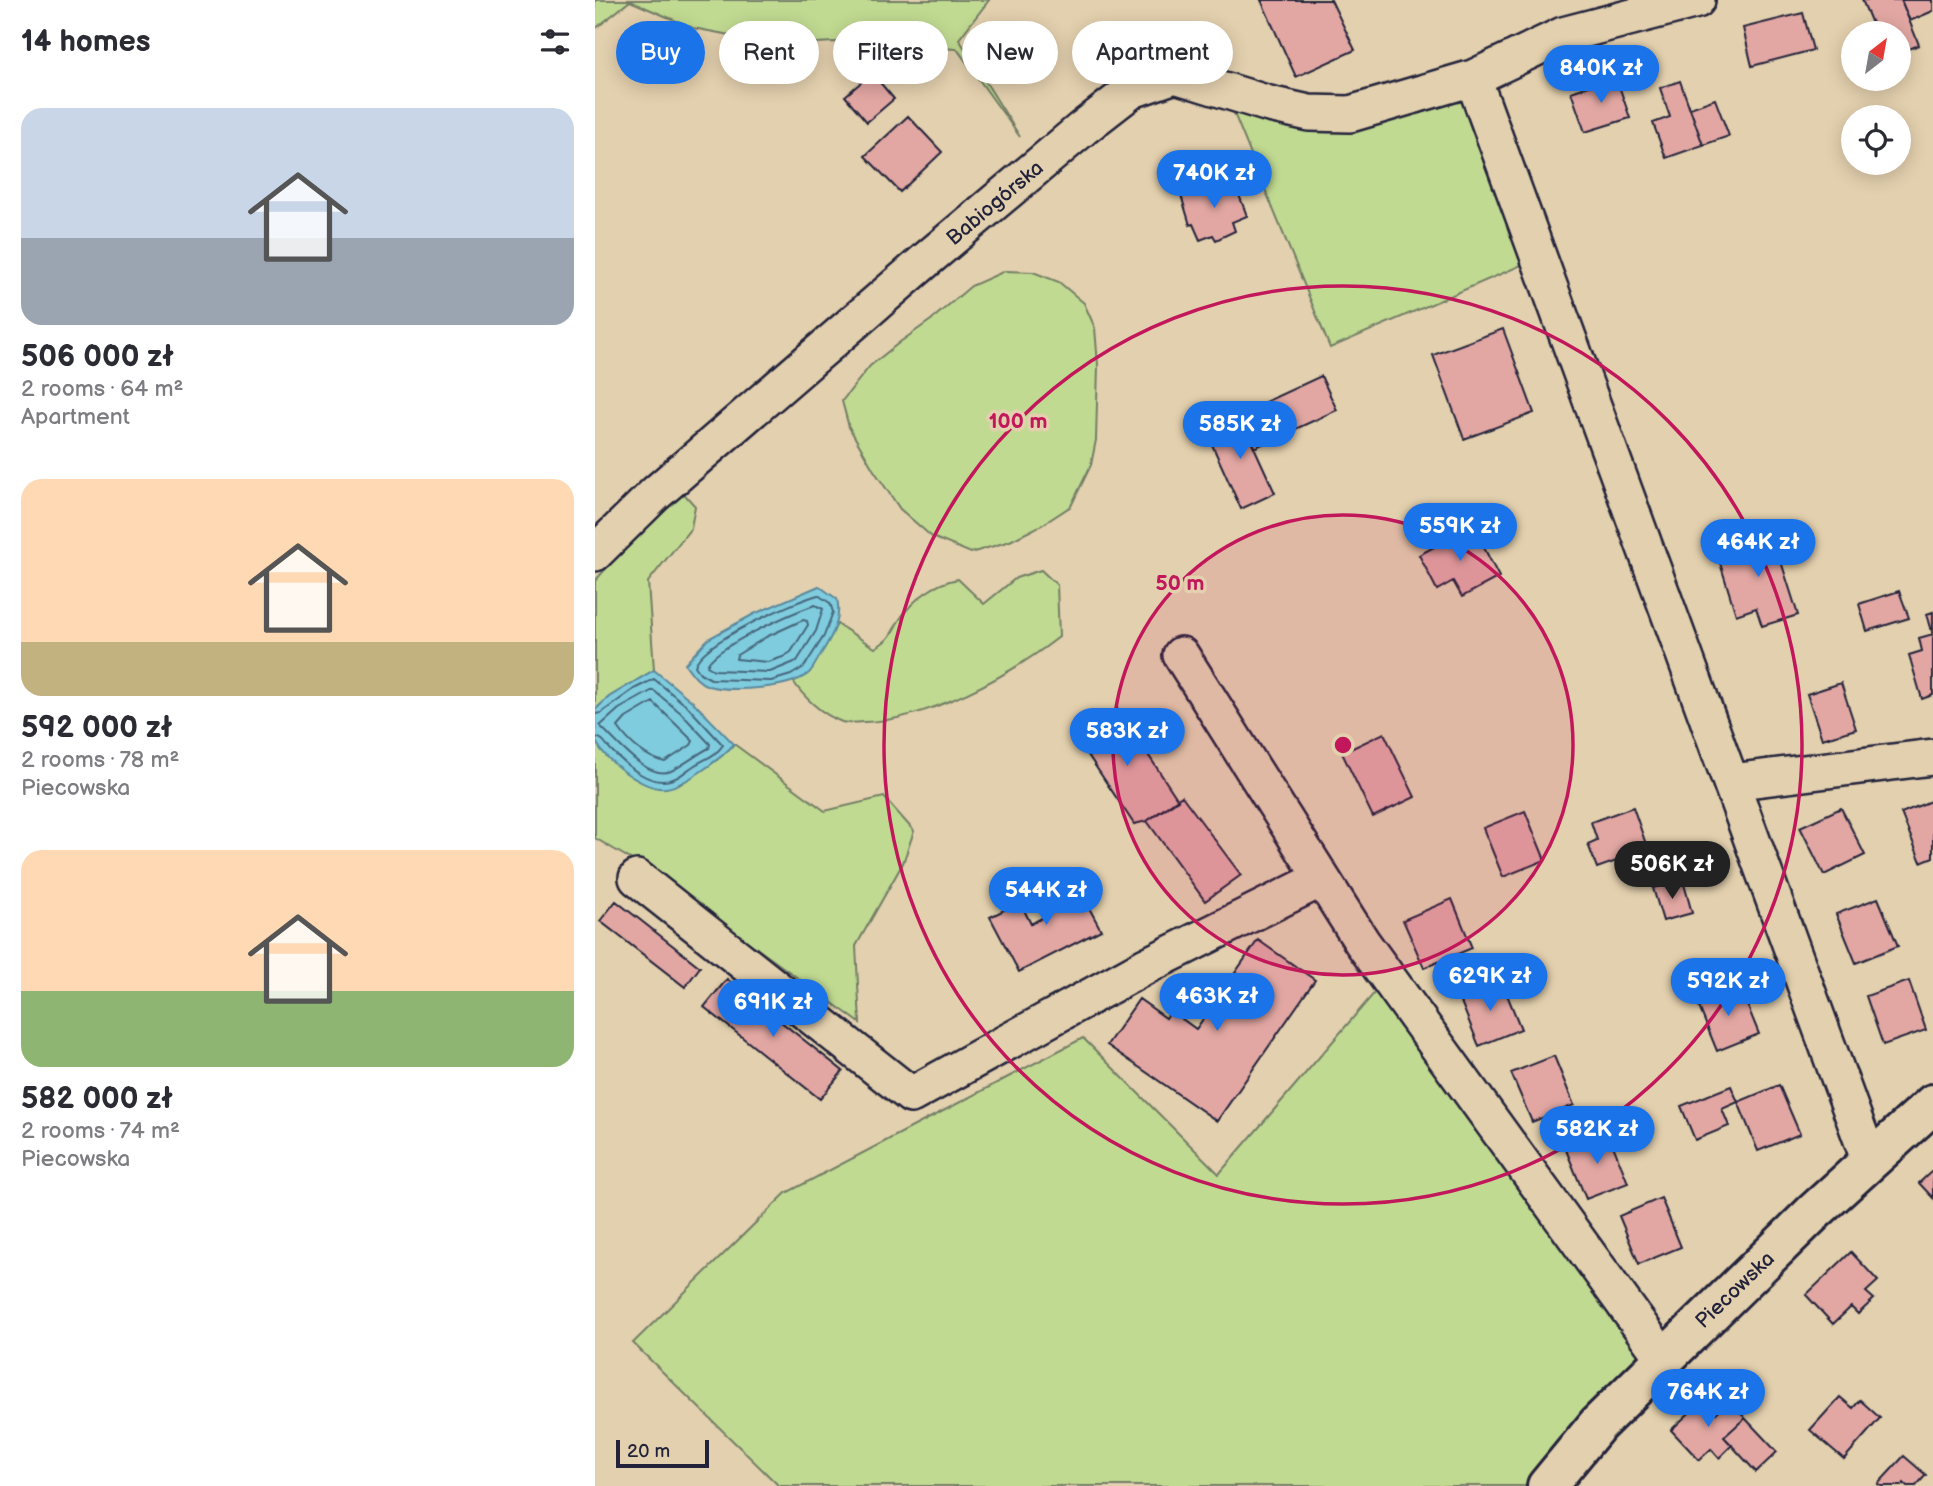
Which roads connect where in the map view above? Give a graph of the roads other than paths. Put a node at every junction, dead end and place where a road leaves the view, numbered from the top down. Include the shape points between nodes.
1 (1697, 0) edge
2 (1473, 78) junction
3 (595, 553) edge
4 (1181, 654) dead end
5 (1933, 757) edge
6 (1731, 782) junction
7 (637, 878) dead end
8 (1321, 879) junction
9 (1933, 1104) edge
10 (1870, 1162) junction
11 (1664, 1359) junction
12 (1547, 1486) edge

1 - 2 street, Babiogórska via 1563,35
2 - 3 street, Babiogórska via 1350,114 1309,113 1175,75 1132,90 926,260 655,494
2 - 6 street
4 - 8 street
5 - 6 street
6 - 10 street
7 - 8 street via 911,1095 1144,967
8 - 11 street via 1362,943
9 - 10 street, Piecowska
10 - 11 street, Piecowska
11 - 12 street, Piecowska via 1598,1424

